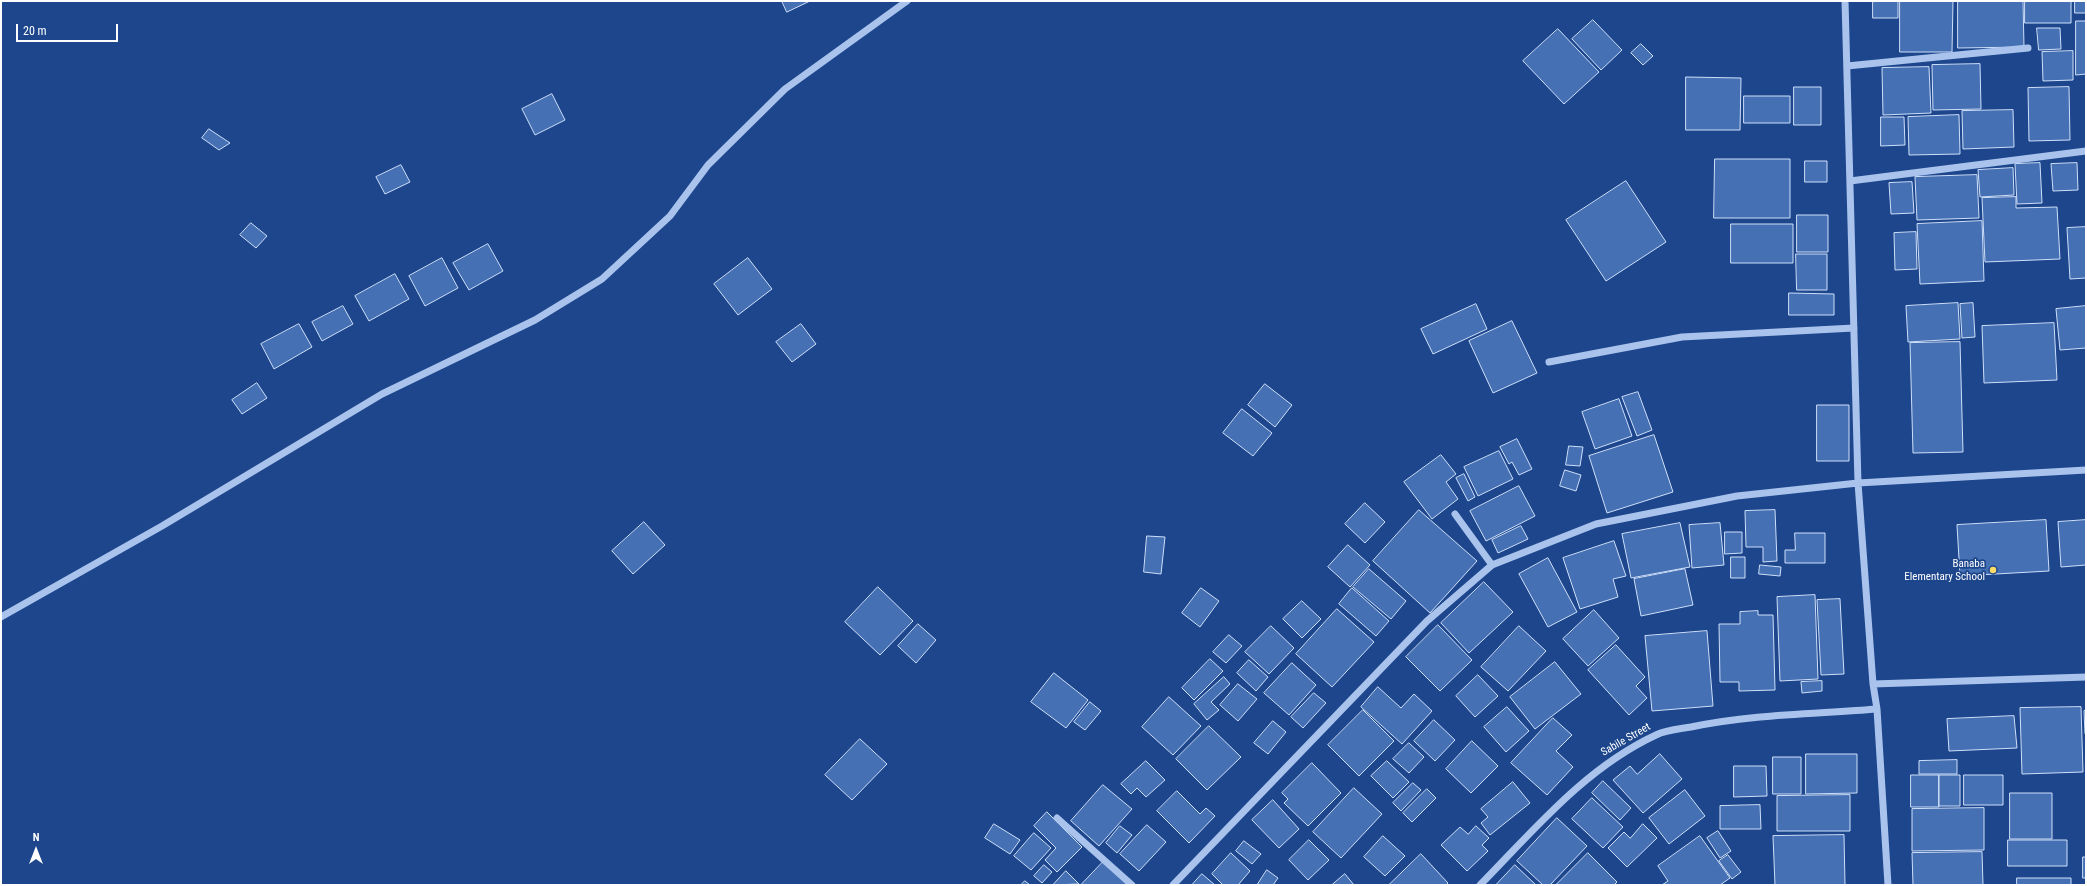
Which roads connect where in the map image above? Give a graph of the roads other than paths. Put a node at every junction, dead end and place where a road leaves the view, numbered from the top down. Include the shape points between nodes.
1 (907, 1) edge
2 (1845, 1) edge
3 (2028, 48) dead end
4 (1847, 66) junction
5 (2086, 150) edge
6 (1850, 181) junction
7 (1854, 328) junction
8 (1549, 362) dead end
9 (2086, 470) edge
10 (1858, 483) junction
11 (1455, 514) dead end
12 (1492, 565) junction
13 (1, 617) edge
14 (2086, 677) edge
15 (1873, 684) junction
16 (1878, 709) junction
17 (1056, 818) dead end
18 (1132, 885) edge
19 (1174, 885) edge
20 (1480, 885) edge
21 (1888, 885) edge

1 - 13 street via 785,89 708,165 670,216 602,279 535,320 382,394 162,526
2 - 4 street
3 - 4 street
4 - 6 street
5 - 6 street
6 - 7 street
7 - 8 street via 1682,337
7 - 10 street
9 - 10 street
10 - 12 street via 1737,496 1596,524
10 - 15 street
11 - 12 street
12 - 19 street via 1427,620
14 - 15 street
15 - 16 street
16 - 20 street, Sabile Street via 1723,720 1657,734 1616,757 1591,775
16 - 21 street
17 - 18 street

